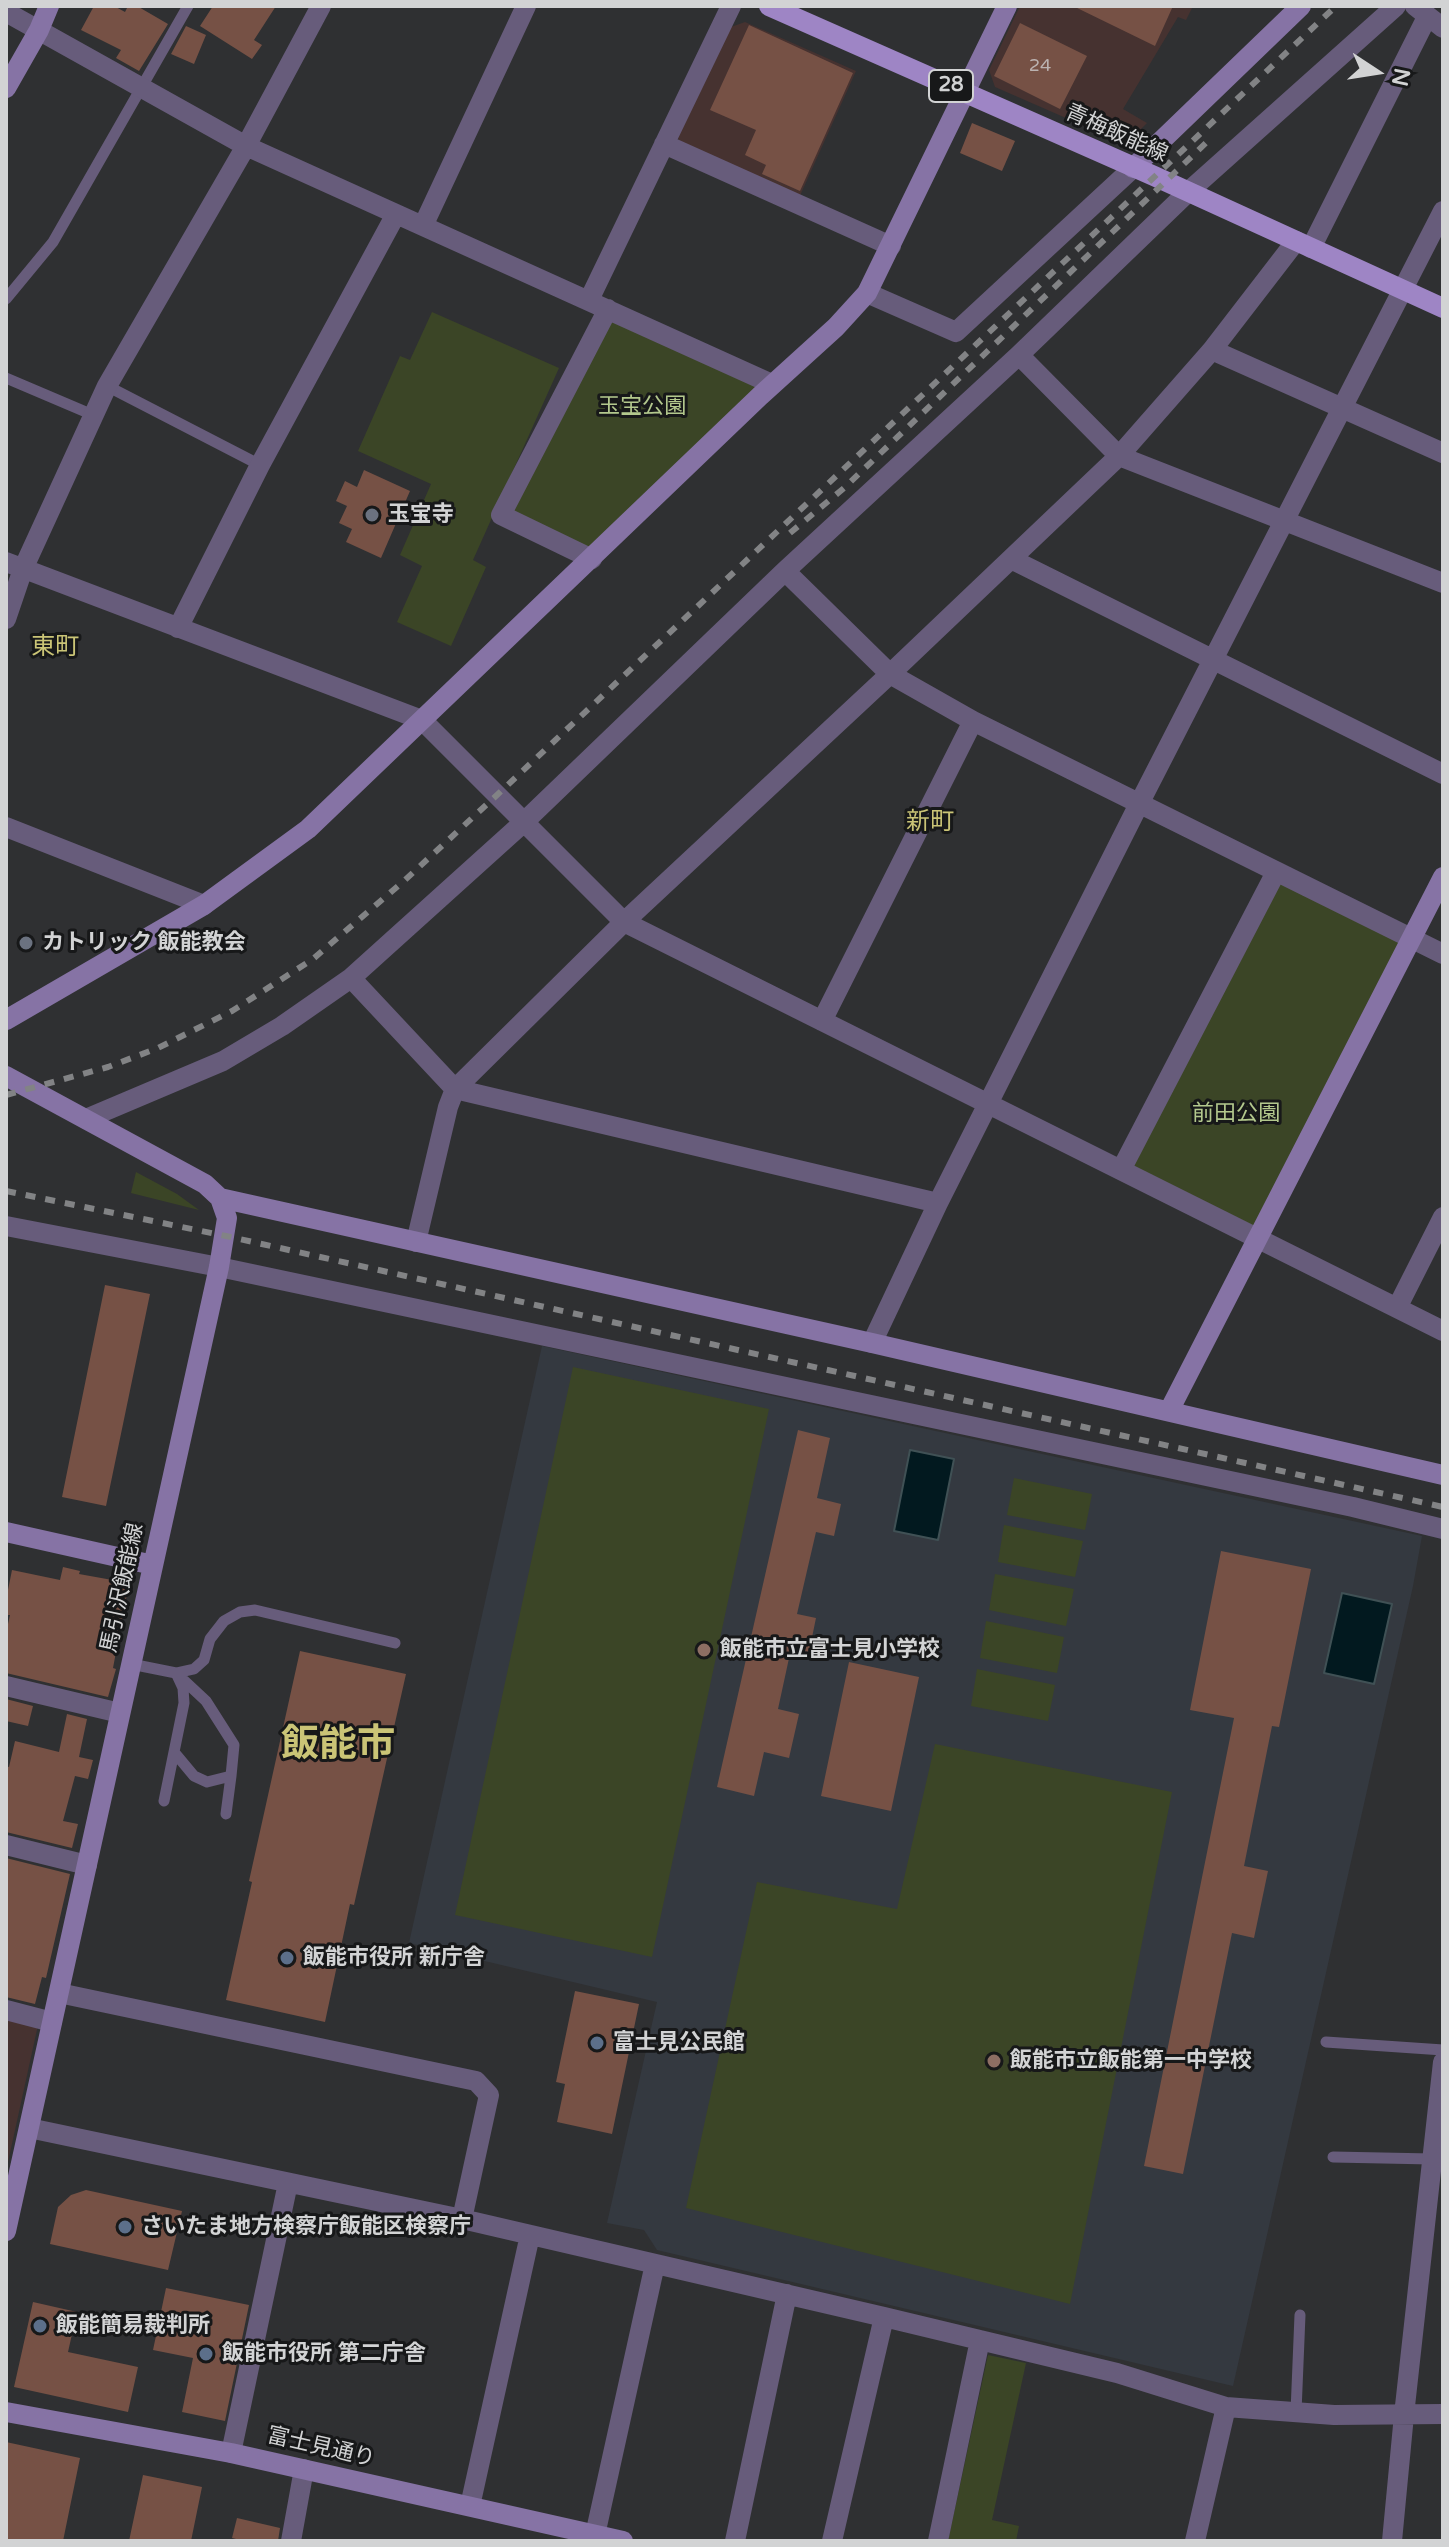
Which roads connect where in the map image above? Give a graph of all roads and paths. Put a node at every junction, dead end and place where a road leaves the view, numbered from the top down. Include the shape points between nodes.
1 (49, 6) edge
2 (188, 6) edge
3 (321, 6) edge
4 (526, 6) edge
5 (731, 6) edge
6 (769, 6) edge
7 (1007, 6) edge
8 (1301, 6) edge
9 (1396, 6) edge
10 (6, 12) edge
11 (1428, 17) edge
12 (39, 30) junction
13 (6, 88) edge
14 (141, 89) junction
15 (966, 93) junction
16 (664, 144) junction
17 (246, 146) junction
18 (1133, 168) junction
19 (1188, 192) junction
20 (1443, 211) edge
21 (396, 214) junction
22 (423, 226) junction
23 (1304, 244) junction
24 (891, 246) junction
25 (1403, 291) junction
26 (867, 293) junction
27 (6, 299) edge
28 (589, 300) junction
29 (1443, 308) edge
30 (608, 309) junction
31 (1212, 350) junction
32 (1019, 355) junction
33 (6, 378) edge
34 (772, 384) junction
35 (107, 386) junction
36 (1343, 407) junction
37 (93, 415) junction
38 (1443, 453) edge
39 (1119, 456) junction
40 (260, 465) junction
41 (1284, 523) junction
42 (592, 559) junction
43 (1011, 559) junction
44 (14, 566) edge
45 (785, 571) junction
46 (1443, 583) edge
47 (6, 619) edge
48 (178, 628) junction
49 (1213, 660) junction
50 (890, 674) junction
51 (422, 720) junction
52 (973, 721) junction
53 (1443, 774) edge
54 (1139, 804) junction
55 (524, 822) junction
56 (6, 827) edge
57 (1276, 872) junction
58 (1443, 877) edge
59 (204, 905) junction
60 (624, 922) junction
61 (1411, 939) junction
62 (1443, 954) edge
63 (351, 978) junction
64 (6, 1020) edge
65 (822, 1021) junction
66 (6, 1076) edge
67 (455, 1089) junction
68 (988, 1104) junction
69 (86, 1119) junction
70 (1121, 1170) junction
71 (220, 1198) junction
72 (938, 1203) junction
73 (1443, 1217) edge
74 (6, 1226) edge
75 (1258, 1238) junction
76 (416, 1242) junction
77 (219, 1267) junction
78 (1397, 1308) junction
79 (1443, 1331) edge
80 (872, 1343) junction
81 (1169, 1411) junction
82 (1443, 1475) edge
83 (1443, 1529) edge
84 (6, 1532) edge
85 (153, 1565) junction
86 (395, 1643) dead end
87 (131, 1664) junction
88 (176, 1673) junction
89 (6, 1686) edge
90 (120, 1713) junction
91 (174, 1752) junction
92 (231, 1776) junction
93 (164, 1801) dead end
94 (226, 1814) dead end
95 (6, 1845) edge
96 (87, 1865) junction
97 (59, 1993) junction
98 (6, 2010) edge
99 (52, 2022) junction
100 (1326, 2042) dead end
101 (1443, 2050) edge
102 (1443, 2062) edge
103 (1440, 2125) edge
104 (29, 2128) junction
105 (1333, 2157) dead end
106 (1432, 2159) junction
107 (13, 2170) edge
108 (288, 2183) junction
109 (462, 2219) junction
110 (1434, 2221) edge
111 (6, 2231) edge
112 (530, 2235) junction
113 (655, 2264) junction
114 (787, 2294) junction
115 (1300, 2315) dead end
116 (884, 2317) junction
117 (980, 2340) junction
118 (1226, 2407) junction
119 (6, 2412) edge
120 (1296, 2412) junction
121 (1443, 2414) edge
122 (1404, 2415) junction
123 (231, 2453) junction
124 (304, 2469) junction
125 (470, 2506) junction
126 (595, 2535) junction
127 (291, 2541) edge
128 (623, 2541) edge
129 (735, 2541) edge
130 (832, 2541) edge
131 (938, 2541) edge
132 (1195, 2541) edge
133 (1392, 2541) edge

1 - 12 street
2 - 14 lane
3 - 17 street
4 - 22 street
5 - 16 street
6 - 15 main road, 青梅飯能線 / 28
7 - 15 street
8 - 18 street
9 - 19 street
10 - 12 street
11 - 23 street
12 - 13 street
12 - 14 street
14 - 17 street
14 - 27 lane via 53,242
15 - 18 main road, 青梅飯能線 / 28
15 - 24 street
16 - 24 street
16 - 28 street
17 - 21 street
17 - 35 street
18 - 19 main road, 青梅飯能線 / 28
18 - 26 street via 956,332
19 - 23 main road, 青梅飯能線 / 28
19 - 32 street
20 - 25 street
21 - 22 street
21 - 40 street
22 - 28 street
23 - 25 main road, 青梅飯能線 / 28
23 - 31 street
24 - 26 street
25 - 29 main road, 青梅飯能線 / 28
25 - 36 street
26 - 34 street
28 - 30 street
30 - 34 street
30 - 42 street via 501,515
31 - 36 street
31 - 39 street
32 - 39 street
32 - 45 street
33 - 37 lane
34 - 42 street
35 - 37 street
35 - 40 lane
36 - 38 street
36 - 41 street
37 - 44 street
39 - 41 street
39 - 43 street
40 - 48 street
41 - 46 street
41 - 49 street
42 - 51 street
43 - 49 street
43 - 50 street
44 - 47 street
44 - 48 street
45 - 50 street
45 - 55 street
48 - 51 street
49 - 53 street
49 - 54 street
50 - 52 street
50 - 60 street
51 - 55 street
51 - 59 street via 308,829
52 - 54 street
52 - 65 street
54 - 57 street
54 - 68 street
55 - 60 street
55 - 63 street
56 - 59 street
57 - 61 street
57 - 70 street
58 - 61 street
59 - 64 street
60 - 65 street
60 - 67 street
61 - 62 street
61 - 75 street
63 - 67 street
63 - 69 street via 223,1061
65 - 68 street
66 - 69 street
67 - 72 street
67 - 76 street
68 - 70 street
68 - 72 street
69 - 71 street via 205,1184
70 - 75 street
71 - 76 street
71 - 77 street, 馬引沢飯能線 via 227,1218
72 - 80 street
73 - 78 street
74 - 77 street
75 - 78 street
75 - 81 street
76 - 80 street
77 - 83 street
77 - 85 street, 馬引沢飯能線
78 - 79 street
80 - 81 street
81 - 82 street
84 - 85 street
85 - 87 street, 馬引沢飯能線
86 - 88 lane via 255,1610 240,1612 224,1621 210,1639 204,1660
87 - 88 lane
87 - 90 street, 馬引沢飯能線
88 - 91 lane via 184,1703
88 - 92 lane via 206,1701 234,1745
89 - 90 street
90 - 96 street, 馬引沢飯能線
91 - 92 lane via 194,1776 207,1782
91 - 93 lane
92 - 94 lane
95 - 96 street
96 - 97 street, 馬引沢飯能線
97 - 99 street, 馬引沢飯能線
97 - 109 street via 476,2081 489,2095
98 - 99 street
99 - 104 street, 馬引沢飯能線
100 - 101 lane
102 - 103 street
103 - 106 street
104 - 107 street, 馬引沢飯能線
104 - 108 street
105 - 106 lane
106 - 110 street
107 - 111 street, 馬引沢飯能線
108 - 109 street
108 - 123 street
109 - 112 street
110 - 122 street
112 - 113 street
112 - 125 street
113 - 114 street
113 - 126 street
114 - 116 street
114 - 129 street
115 - 120 lane
116 - 117 street
116 - 130 street
117 - 118 street via 1117,2373
117 - 131 street
118 - 120 street
118 - 132 street
119 - 123 street, 富士見通り
120 - 122 street
121 - 122 street
122 - 133 street
123 - 124 street, 富士見通り
124 - 125 street, 富士見通り
124 - 127 street
125 - 126 street, 富士見通り
126 - 128 street, 富士見通り

